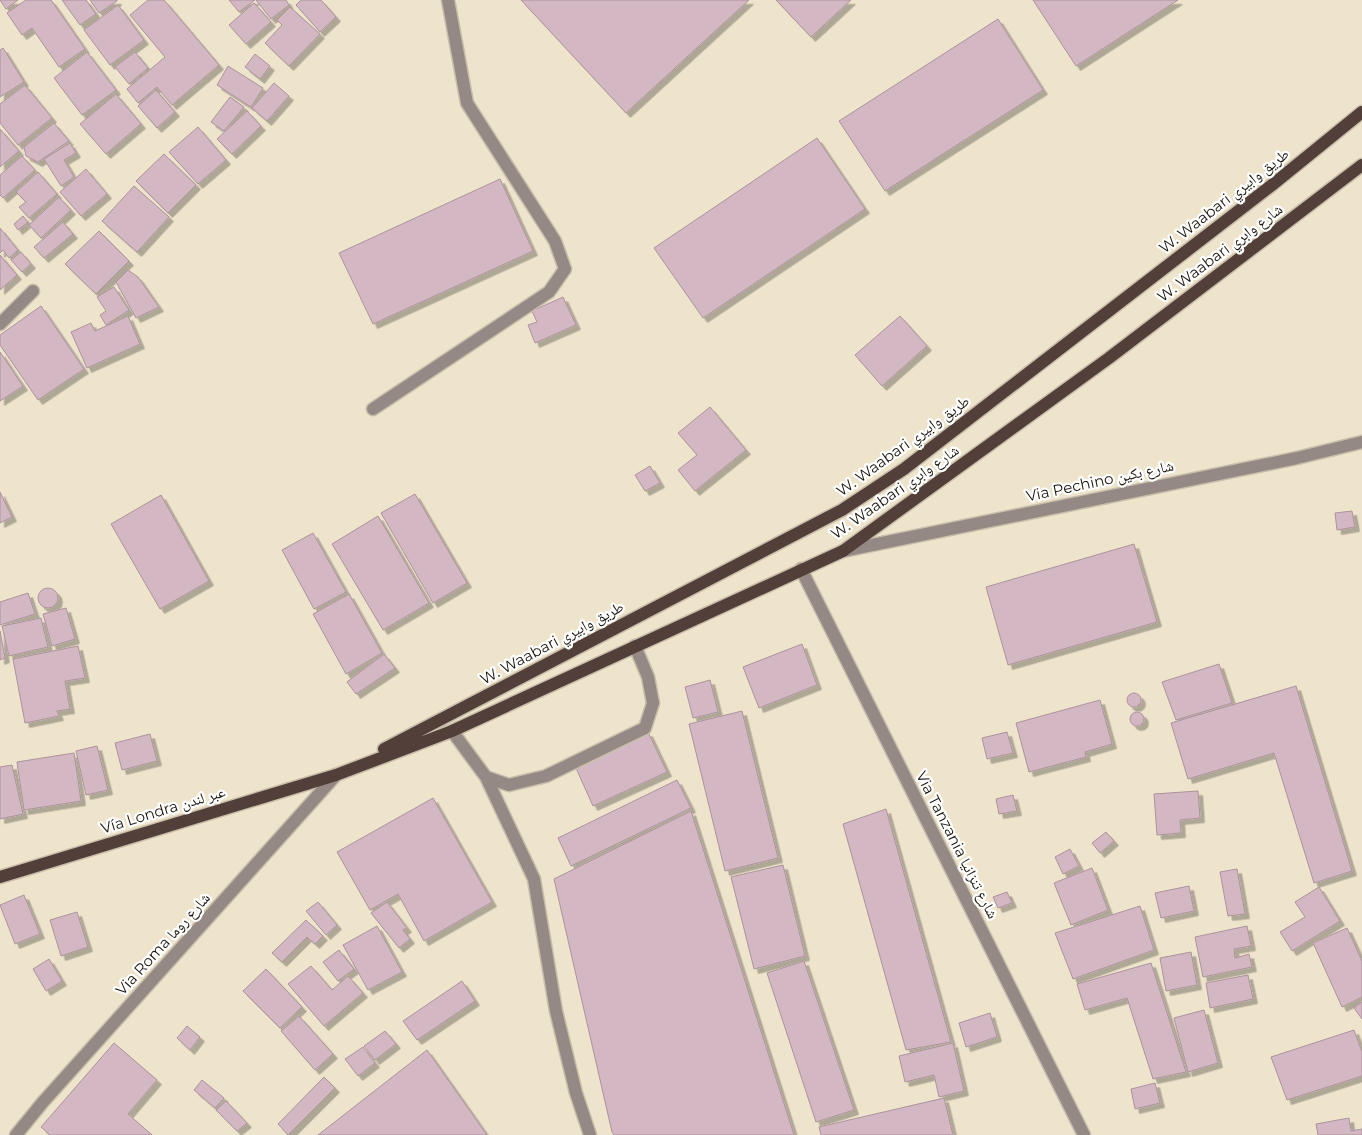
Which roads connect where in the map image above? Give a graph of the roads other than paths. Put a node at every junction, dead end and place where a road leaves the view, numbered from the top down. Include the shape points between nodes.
1 (448, 0) edge
2 (1362, 112) edge
3 (1362, 165) edge
4 (33, 291) dead end
5 (0, 324) edge
6 (373, 409) dead end
7 (1362, 442) edge
8 (843, 551) junction
9 (801, 569) junction
10 (635, 646) junction
11 (452, 731) junction
12 (336, 775) junction
13 (486, 777) junction
14 (0, 877) edge
15 (16, 1135) edge
16 (590, 1135) edge
17 (1084, 1135) edge

1 - 6 street via 467,103 556,241 565,269 549,292
2 - 12 main road, W. Waabari طريق وابيري via 1264,192 904,469 842,510
3 - 8 main road, W. Waabari شارع وابري via 1109,358
4 - 5 street
7 - 8 street, Via Pechino شارع بكين
8 - 9 main road, W. Waabari شارع وابري
9 - 10 main road, W. Waabari شارع وابري
9 - 17 street, Via Tanzania شارع تنزانيا
10 - 11 main road, W. Waabari شارع وابري
10 - 13 street via 648,677 653,704 646,728 546,776 509,785
11 - 12 main road, W. Waabari شارع وابري
11 - 13 street
12 - 14 main road, Vía Londra عبر لندن
12 - 15 street, Via Roma شارع روما
13 - 16 street via 534,879 556,1011

